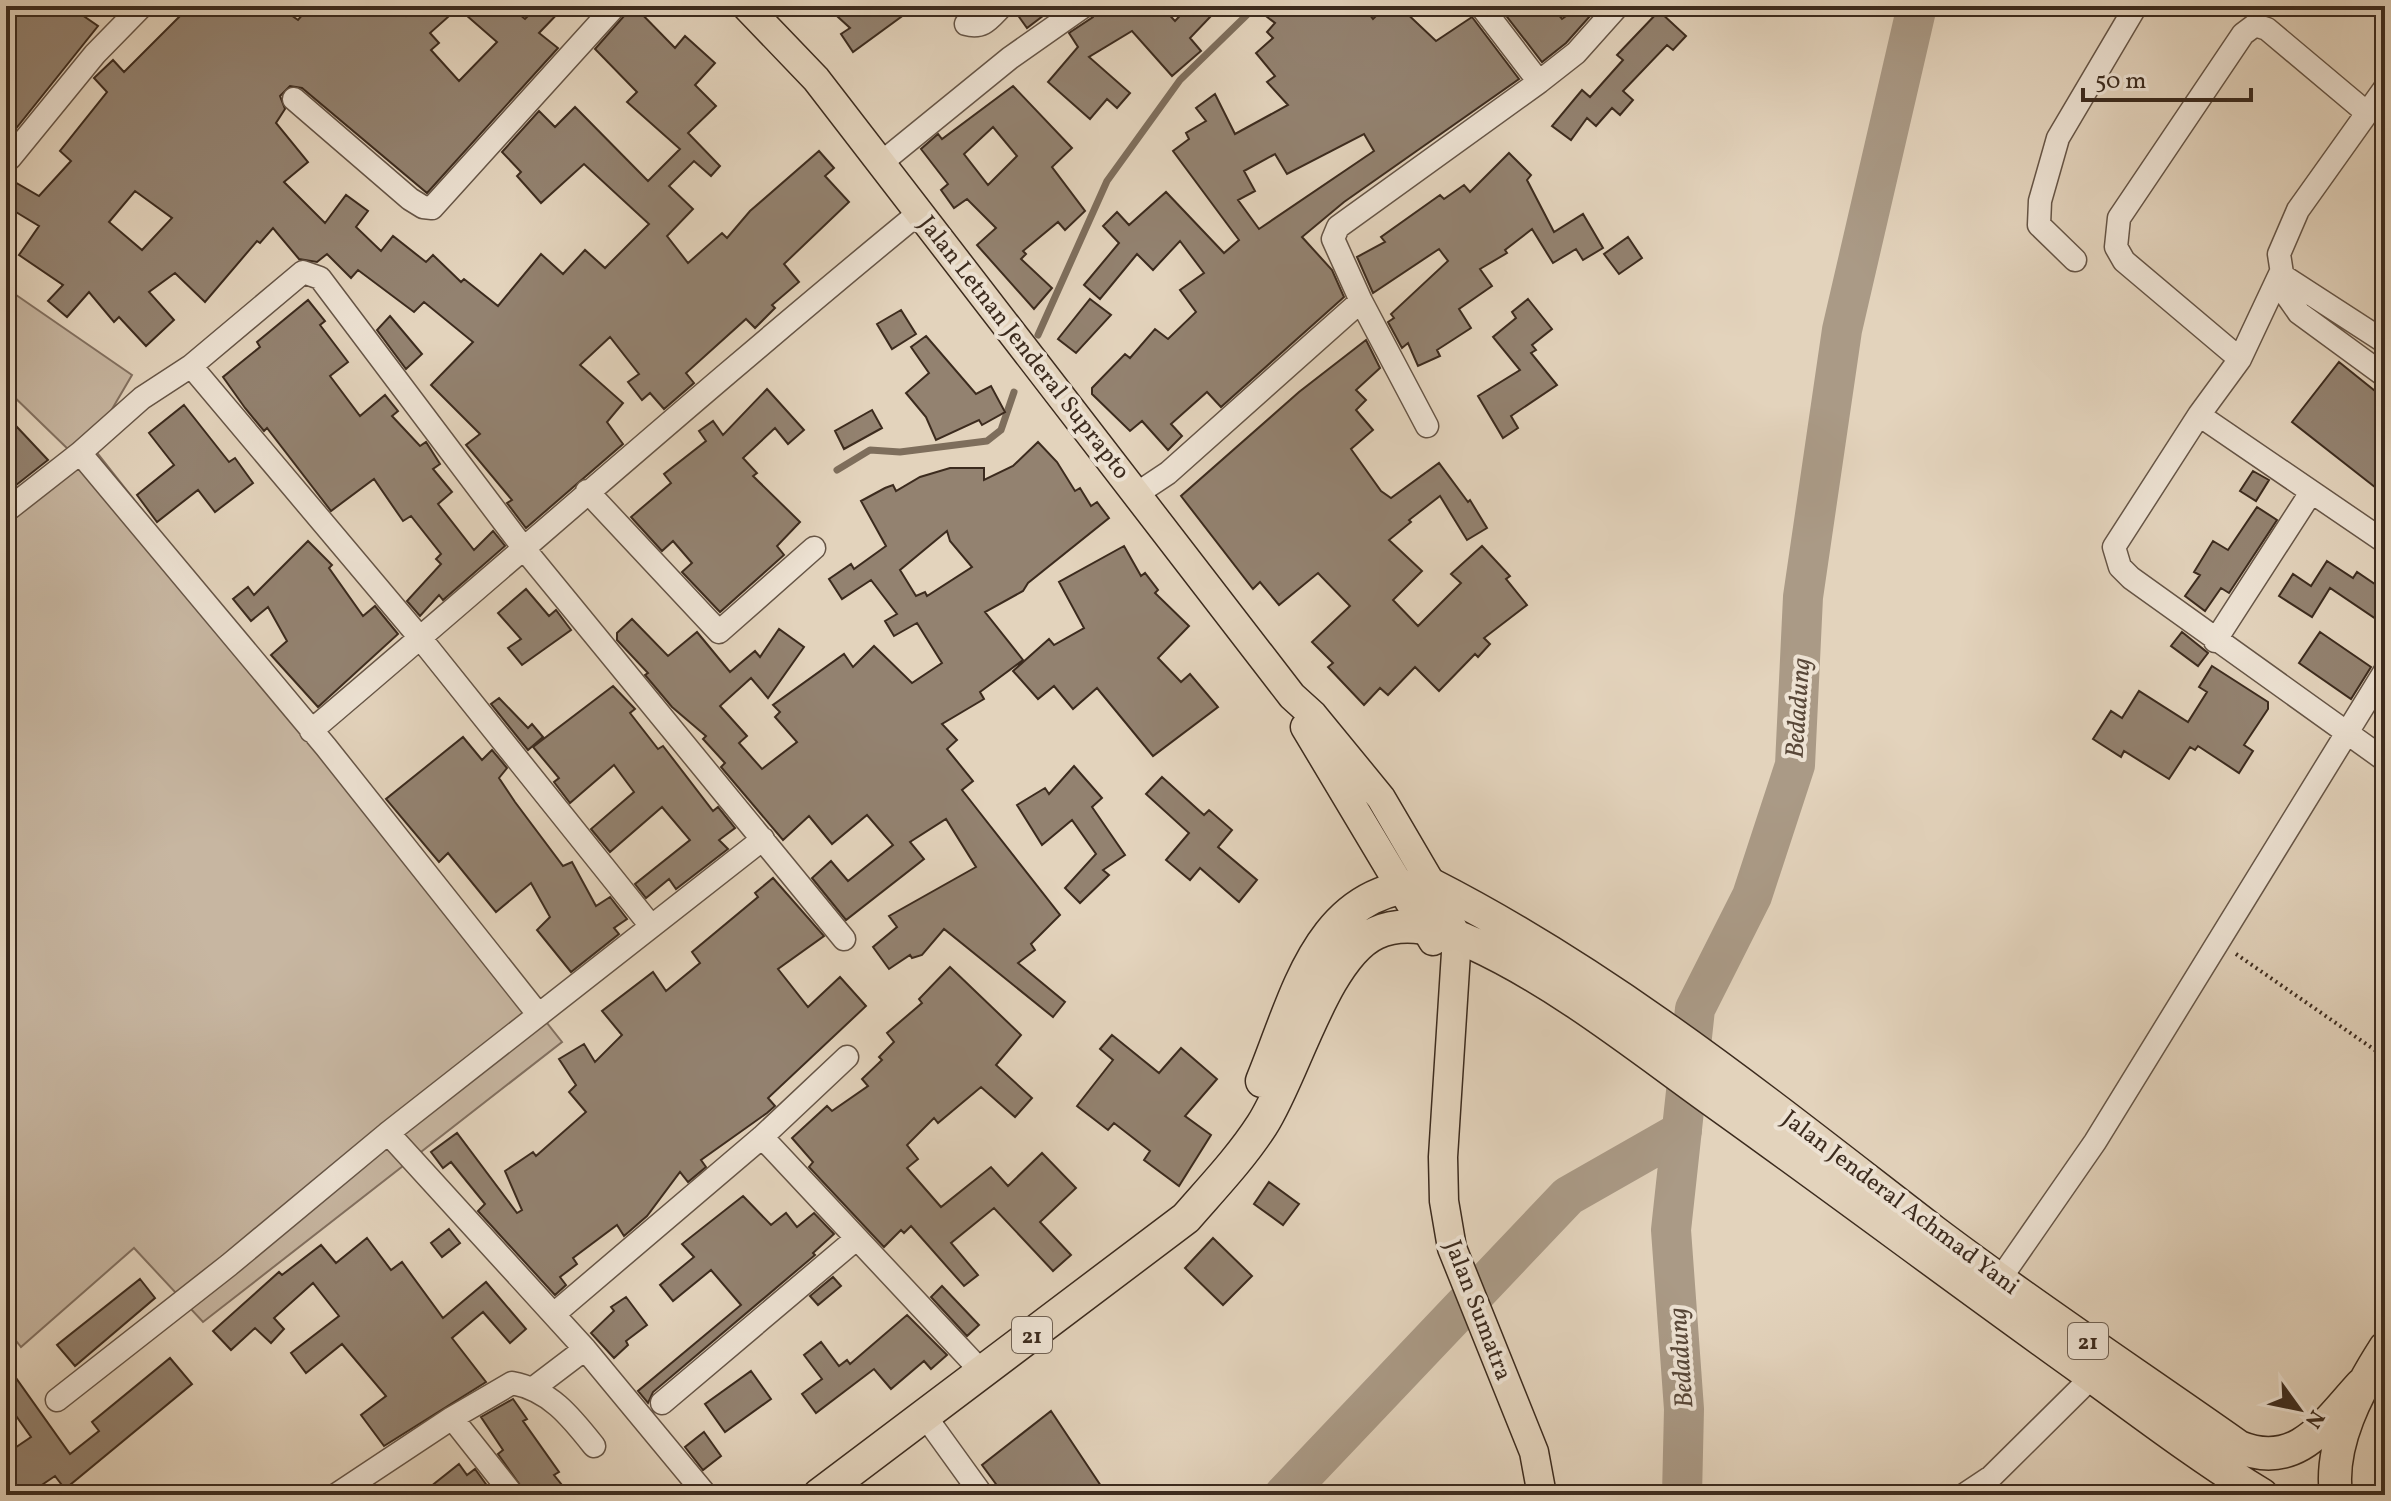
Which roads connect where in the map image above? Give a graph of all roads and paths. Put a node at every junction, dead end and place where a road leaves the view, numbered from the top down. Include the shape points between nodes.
1 (142, 6) edge
2 (615, 6) edge
3 (746, 6) edge
4 (1002, 6) edge
5 (1084, 6) edge
6 (1481, 6) edge
7 (1618, 6) edge
8 (2136, 6) edge
9 (966, 24) dead end
10 (1539, 82) junction
11 (2385, 88) edge
12 (294, 99) dead end
13 (2367, 113) junction
14 (10, 158) dead end
15 (881, 163) junction
16 (920, 212) junction
17 (2075, 260) dead end
18 (2280, 274) junction
19 (1361, 301) junction
20 (2385, 342) edge
21 (2240, 359) junction
22 (191, 366) junction
23 (2382, 368) edge
24 (2199, 415) junction
25 (1427, 426) dead end
26 (80, 453) junction
27 (587, 491) junction
28 (1138, 493) junction
29 (2310, 494) junction
30 (6, 511) edge
31 (2385, 542) edge
32 (814, 548) dead end
33 (525, 550) junction
34 (421, 639) junction
35 (2215, 641) junction
36 (2385, 671) edge
37 (1292, 696) junction
38 (311, 731) junction
39 (2349, 735) junction
40 (2385, 760) edge
41 (763, 839) junction
42 (1399, 885) junction
43 (1432, 885) junction
44 (651, 926) junction
45 (1425, 928) junction
46 (1457, 937) junction
47 (844, 939) dead end
48 (2218, 941) junction
49 (1452, 976) junction
50 (538, 1014) junction
51 (847, 1057) dead end
52 (2385, 1057) edge
53 (388, 1133) junction
54 (762, 1137) junction
55 (1812, 1153) junction
56 (1235, 1163) junction
57 (856, 1239) junction
58 (2000, 1279) junction
59 (554, 1314) junction
60 (2385, 1348) edge
61 (585, 1349) junction
62 (983, 1373) junction
63 (2092, 1377) junction
64 (2361, 1385) junction
65 (535, 1387) junction
66 (57, 1400) dead end
67 (662, 1403) dead end
68 (925, 1416) junction
69 (452, 1418) junction
70 (594, 1446) dead end
71 (336, 1495) edge
72 (513, 1495) edge
73 (706, 1495) edge
74 (819, 1495) edge
75 (982, 1495) edge
76 (1542, 1495) edge
77 (1964, 1495) edge
78 (2262, 1495) edge
79 (2336, 1495) edge

1 - 14 street via 95,54
2 - 12 street via 432,208 410,199
3 - 15 main road, Jalan Letnan Jenderal Suprapto via 816,79
4 - 9 street via 985,24
5 - 15 street via 1010,58
6 - 10 street
7 - 10 street via 1576,53
8 - 17 street via 2058,138 2045,180 2039,225
10 - 19 street via 1338,227 1333,239
11 - 13 street
13 - 18 street via 2298,210 2279,254
13 - 21 street via 2267,29 2255,25 2243,34 2119,218 2116,247 2124,261
15 - 16 main road, Jalan Letnan Jenderal Suprapto
16 - 27 street
16 - 28 main road, Jalan Letnan Jenderal Suprapto
18 - 20 street
18 - 21 street
18 - 23 street via 2299,313
19 - 25 street
19 - 28 street via 1168,473
21 - 24 street
22 - 26 street via 142,398
22 - 33 street via 303,272 312,273
22 - 34 street
24 - 29 street
24 - 35 street via 2114,547 2120,567 2131,578
26 - 30 street
26 - 38 street
27 - 32 street via 719,632
27 - 33 street
28 - 37 main road, Jalan Letnan Jenderal Suprapto
29 - 31 street
29 - 35 street
33 - 34 street
33 - 41 street
34 - 38 street
34 - 44 street
35 - 39 street
36 - 39 street
37 - 42 main road, Jalan Letnan Jenderal Suprapto via 1308,735
37 - 43 main road, Jalan Letnan Jenderal Suprapto via 1381,798
38 - 50 street
39 - 40 street
39 - 48 street
41 - 44 street
41 - 47 street
42 - 43 highway, 21
42 - 45 main road, Jalan Letnan Jenderal Suprapto
42 - 56 highway, 21 via 1352,908 1331,928 1311,962 1247,1114
43 - 46 main road, Jalan Letnan Jenderal Suprapto
43 - 55 highway, Jalan Jenderal Achmad Yani / 21 via 1619,993
44 - 50 street
45 - 46 highway, Jalan Jenderal Achmad Yani / 21
45 - 49 main road, Jalan Letnan Jenderal Suprapto
45 - 56 highway, Jalan Jenderal Achmad Yani / 21 via 1378,932 1352,947 1264,1123
46 - 49 main road, Jalan Sumatra
46 - 55 highway, Jalan Jenderal Achmad Yani / 21 via 1509,961
48 - 52 path
48 - 58 street via 2095,1142
49 - 76 main road, Jalan Sumatra via 1443,1157 1452,1248 1534,1452
50 - 53 street
51 - 54 street
53 - 59 street
53 - 66 street
54 - 57 street
54 - 59 street
55 - 58 highway, Jalan Jenderal Achmad Yani / 21
55 - 63 highway, Jalan Jenderal Achmad Yani / 21
56 - 62 highway, 21 via 1186,1218
57 - 62 street
57 - 67 street
58 - 64 highway, Jalan Jenderal Achmad Yani / 21 via 2254,1453 2280,1454 2303,1444
59 - 61 street
60 - 64 highway, 21
61 - 65 street
61 - 73 street
62 - 68 highway, 21
63 - 77 street via 1991,1477
63 - 78 highway, Jalan Jenderal Achmad Yani / 21
64 - 79 highway, 21 via 2337,1453
65 - 69 street via 512,1383
65 - 70 street via 569,1415
68 - 74 highway, 21
68 - 75 street
69 - 71 street
69 - 72 street

